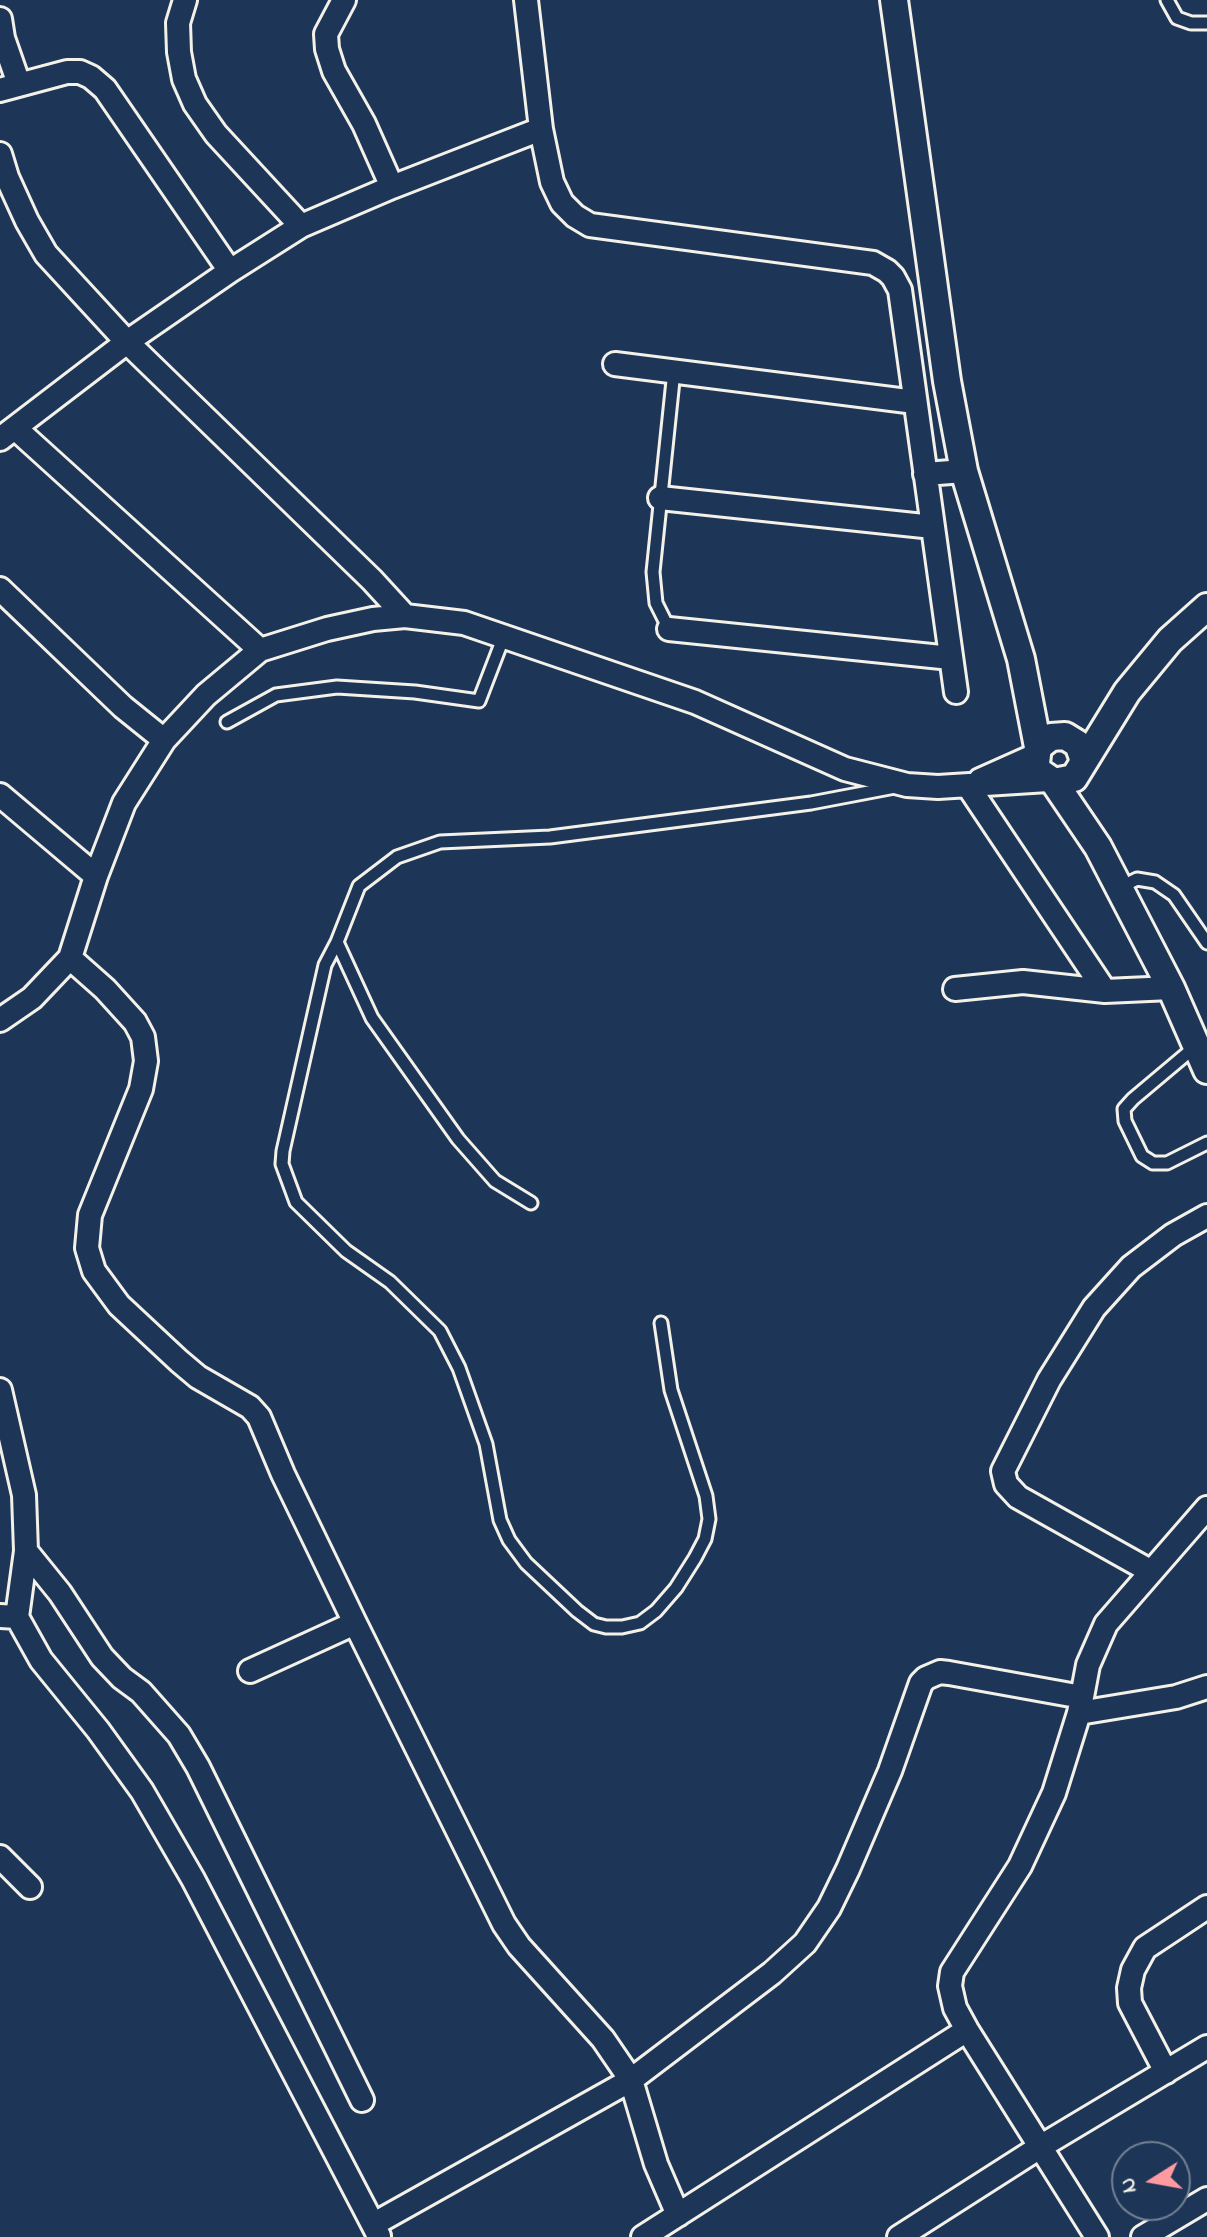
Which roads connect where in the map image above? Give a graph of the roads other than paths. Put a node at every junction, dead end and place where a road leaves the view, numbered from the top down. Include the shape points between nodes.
1 (185, 0) edge
2 (344, 0) edge
3 (526, 0) edge
4 (894, 0) edge
5 (1167, 0) edge
6 (0, 19) edge
7 (1207, 23) edge
8 (10, 87) edge
9 (541, 129) junction
10 (0, 154) edge
11 (392, 187) junction
12 (301, 226) junction
13 (230, 271) junction
14 (127, 342) junction
15 (615, 364) dead end
16 (674, 371) junction
17 (915, 402) junction
18 (7, 434) edge
19 (964, 471) junction
20 (925, 474) junction
21 (660, 498) junction
22 (933, 527) junction
23 (0, 589) edge
24 (1207, 607) edge
25 (405, 616) junction
26 (669, 629) joint
27 (504, 635) junction
28 (260, 650) junction
29 (951, 658) junction
30 (956, 692) dead end
31 (1127, 692) junction
32 (227, 722) dead end
33 (164, 740) junction
34 (1049, 743) junction
35 (1080, 769) junction
36 (1051, 781) junction
37 (907, 785) junction
38 (968, 786) junction
39 (0, 795) edge
40 (1098, 847) junction
41 (96, 876) junction
42 (1119, 888) junction
43 (337, 942) junction
44 (1207, 943) edge
45 (70, 958) junction
46 (1171, 988) junction
47 (955, 989) dead end
48 (1105, 991) junction
49 (0, 1020) edge
50 (1202, 1058) edge
51 (1207, 1143) edge
52 (531, 1203) dead end
53 (1207, 1216) edge
54 (661, 1323) dead end
55 (0, 1390) edge
56 (1207, 1508) edge
57 (26, 1551) junction
58 (1150, 1571) junction
59 (8, 1617) edge
60 (355, 1623) junction
61 (250, 1671) dead end
62 (1207, 1687) edge
63 (1081, 1705) junction
64 (0, 1857) edge
65 (30, 1887) dead end
66 (1207, 1907) edge
67 (967, 2030) junction
68 (1207, 2047) edge
69 (1166, 2072) junction
70 (631, 2080) junction
71 (362, 2100) dead end
72 (1040, 2147) junction
73 (1207, 2199) edge
74 (678, 2215) junction
75 (376, 2231) edge
76 (643, 2237) edge
77 (899, 2237) edge
78 (1097, 2237) edge
79 (1143, 2237) edge

1 - 12 street via 178,23 179,52 195,104
2 - 11 street via 326,34 327,49
3 - 9 street
4 - 19 street
5 - 7 lane via 1177,18
6 - 8 street
8 - 13 street via 80,72 105,89
9 - 11 street
9 - 17 street via 562,203 590,225 873,263 887,271 900,290
10 - 14 street via 46,254
11 - 12 street
12 - 13 street
13 - 14 street
14 - 18 street
14 - 25 street
15 - 16 street
16 - 17 street
16 - 21 lane
17 - 20 street
18 - 28 street
19 - 20 street
19 - 34 street
20 - 22 street
21 - 22 street
21 - 26 lane via 653,572 656,603
22 - 29 street
23 - 33 street
24 - 31 street via 1170,640
25 - 27 street via 464,623
25 - 28 street via 327,629
26 - 29 street
27 - 32 lane via 479,701 337,687 276,695
27 - 37 street via 695,702 845,769
28 - 33 street via 206,695
29 - 30 street
31 - 34 street
31 - 35 street
33 - 41 street via 124,803
34 - 35 street via 1078,744
34 - 36 street via 1038,771
34 - 38 street
35 - 36 street via 1067,781
35 - 40 street
36 - 38 street
36 - 40 street
37 - 38 street
37 - 43 lane via 550,837 440,842 397,857 359,886
38 - 48 street
39 - 41 street
40 - 42 street
41 - 45 street
42 - 44 lane via 1137,879 1155,882 1174,895
42 - 46 street
43 - 52 lane via 372,1018 458,1139 495,1181
43 - 54 lane via 325,965 283,1151 282,1164 296,1202 440,1331 486,1444 500,1520 509,1540 577,1611 606,1627 640,1623 656,1611 695,1558 709,1519 671,1390
45 - 49 street via 32,998
45 - 60 street via 135,1022 146,1061 141,1089 90,1215 87,1248 94,1271 119,1305 179,1361 259,1417
46 - 48 street
46 - 50 street
47 - 48 street via 1023,982
50 - 51 lane via 1124,1109 1142,1156 1153,1163 1167,1163
53 - 58 street via 1131,1267 1094,1308 1049,1380 1003,1471 1018,1497
55 - 57 street via 24,1495
56 - 58 street
57 - 59 street
57 - 71 street via 102,1657 179,1735
58 - 63 street via 1106,1624 1088,1665
59 - 75 street via 142,1791
60 - 61 street
60 - 70 street via 504,1924 603,2039
62 - 63 street via 1176,1697
63 - 67 street via 1054,1793 1020,1866 952,1972 955,2008
63 - 70 street via 949,1673 926,1678 848,1869 805,1943
64 - 65 street
66 - 69 street via 1145,1948 1131,1979 1130,2003
67 - 72 street
67 - 74 street
68 - 69 street
69 - 72 street
70 - 74 street via 656,2164
70 - 75 street
72 - 77 street
72 - 78 street
73 - 79 street
74 - 76 street

